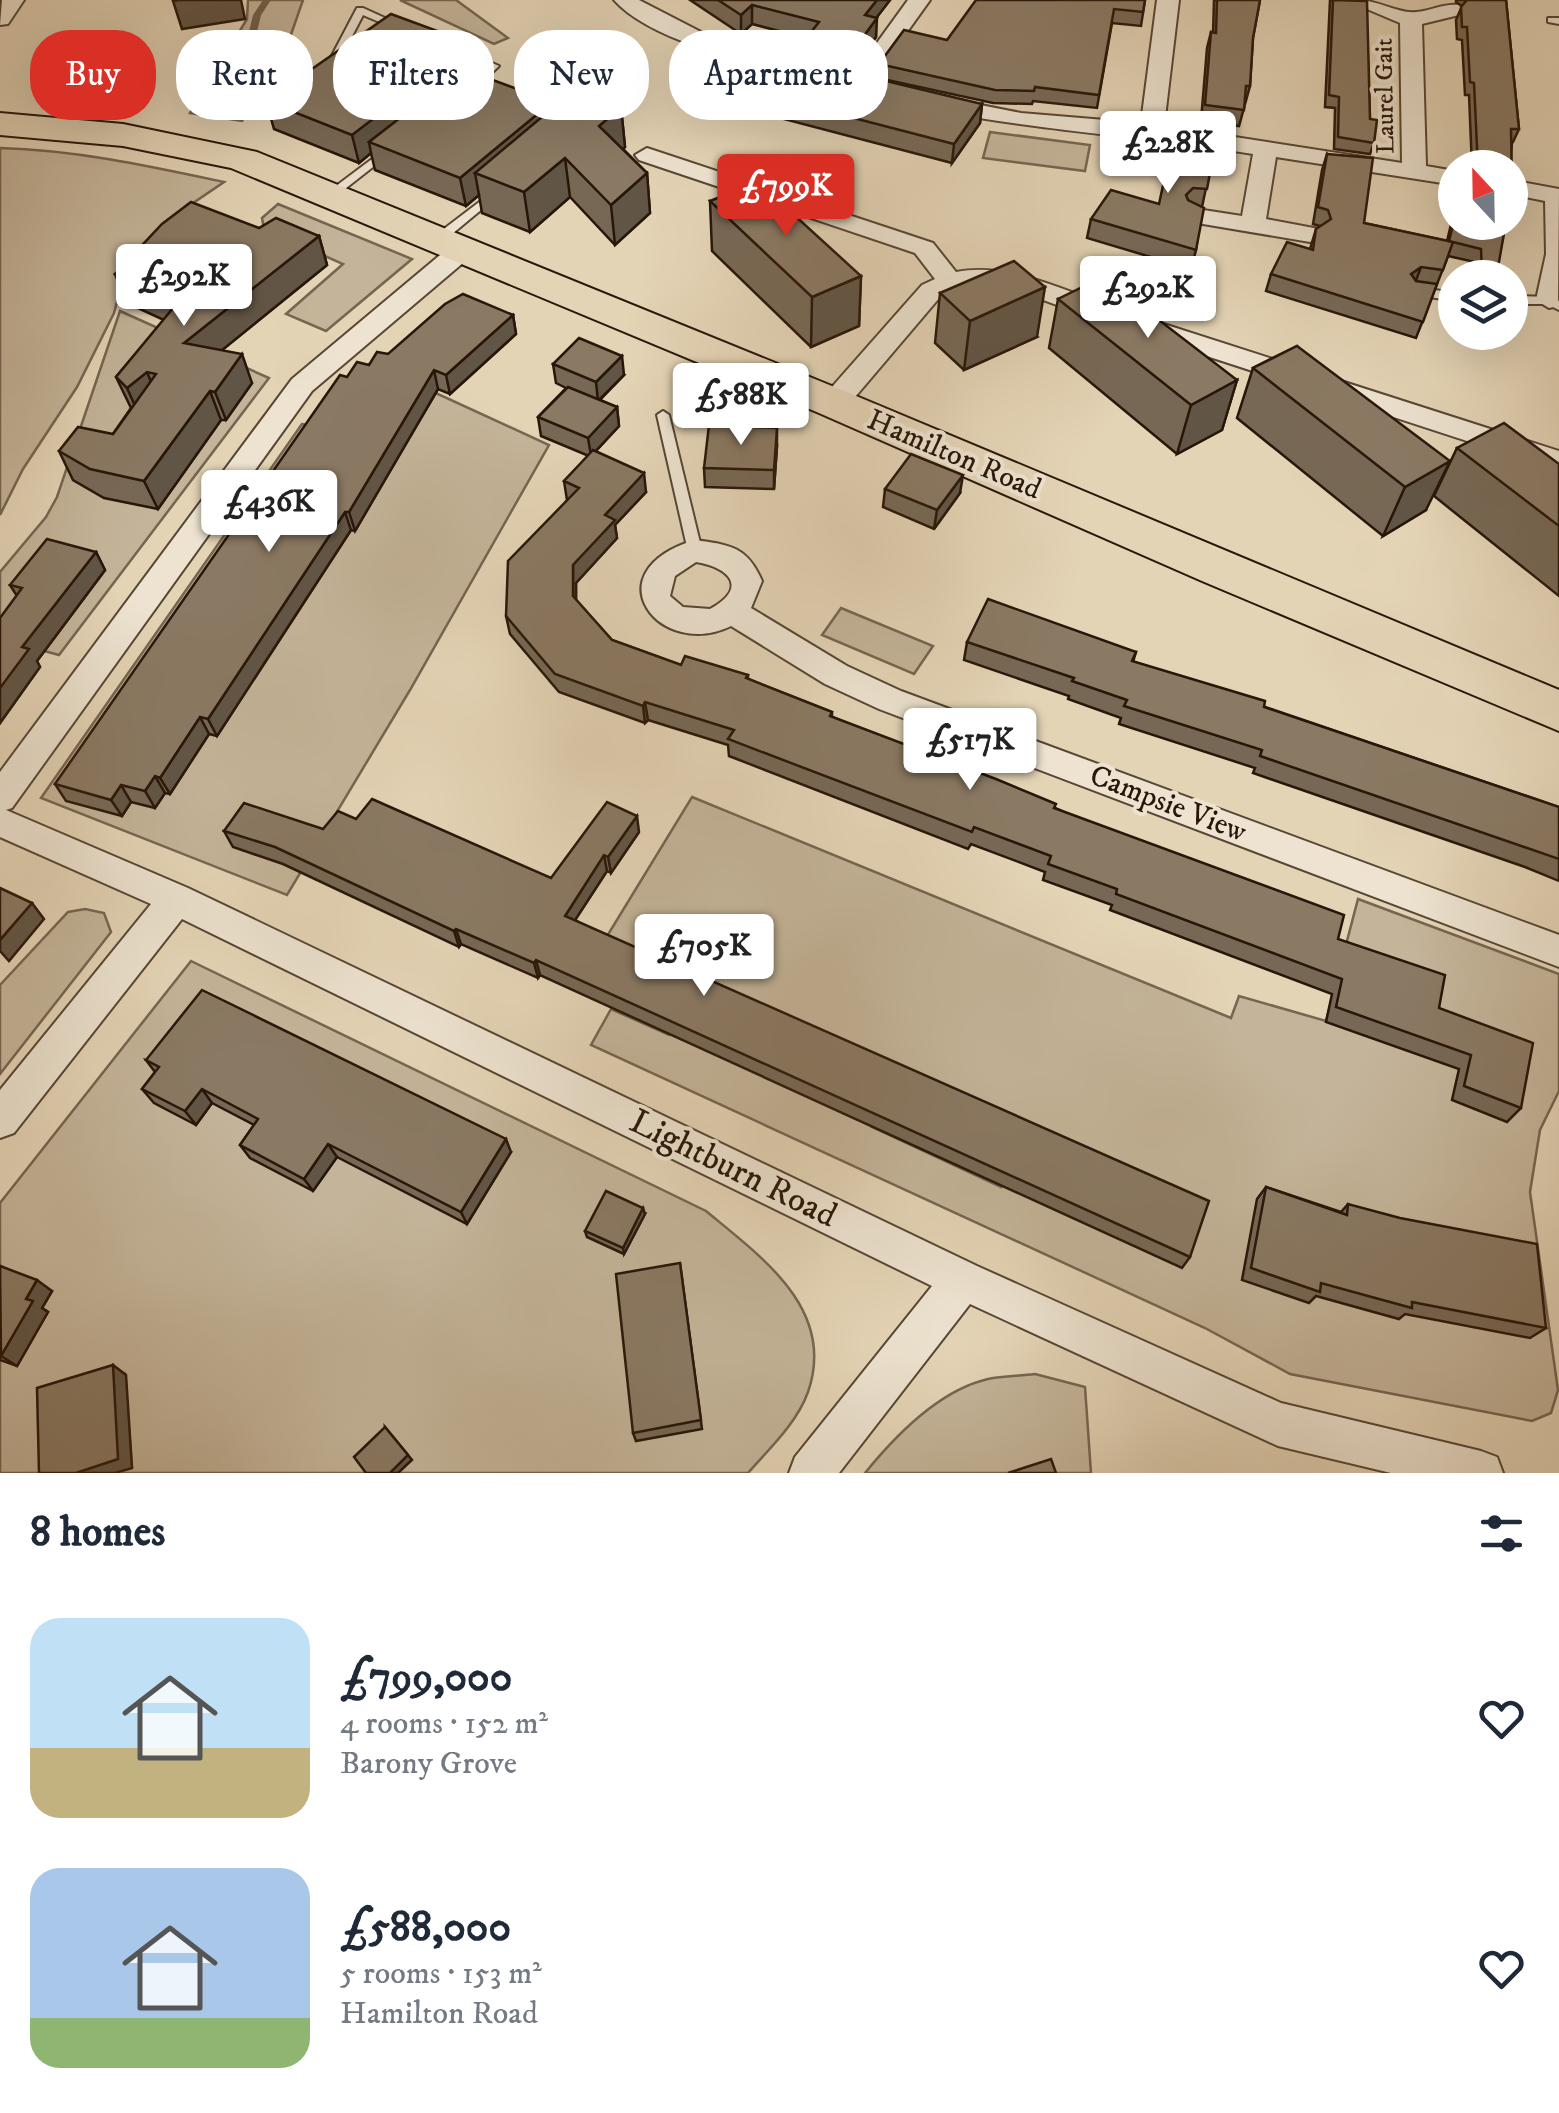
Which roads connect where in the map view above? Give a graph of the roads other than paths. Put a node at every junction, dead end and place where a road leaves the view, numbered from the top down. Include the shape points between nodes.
1 (13, 0) edge
2 (624, 0) edge
3 (919, 0) edge
4 (1168, 0) edge
5 (1366, 4) edge
6 (1452, 10) dead end
7 (0, 19) edge
8 (1411, 20) junction
9 (350, 30) edge
10 (408, 30) edge
11 (333, 64) edge
12 (324, 71) edge
13 (909, 96) edge
14 (0, 124) edge
15 (1152, 130) junction
16 (405, 137) edge
17 (1266, 147) junction
18 (647, 155) dead end
19 (1414, 170) junction
20 (1438, 175) edge
21 (499, 190) edge
22 (1528, 191) edge
23 (332, 194) junction
24 (1558, 196) edge
25 (1198, 216) edge
26 (1252, 225) junction
27 (1310, 234) dead end
28 (448, 246) junction
29 (1559, 254) edge
30 (948, 279) junction
31 (1414, 291) edge
32 (1438, 295) edge
33 (1528, 301) edge
34 (1554, 303) edge
35 (834, 403) junction
36 (663, 415) dead end
37 (1559, 461) edge
38 (696, 551) junction
39 (732, 612) junction
40 (1559, 711) edge
41 (0, 798) edge
42 (0, 822) edge
43 (176, 899) junction
44 (1559, 950) edge
45 (0, 1120) edge
46 (963, 1280) junction
47 (811, 1473) edge
48 (1482, 1473) edge

1 - 7 street
2 - 3 street via 724,48 867,85
4 - 15 street
5 - 8 street, Laurel Gait
6 - 8 street, Laurel Gait
8 - 19 street, Laurel Gait
9 - 10 lane via 360,10
11 - 12 lane
13 - 15 street via 1021,120
14 - 23 main road, Hamilton Road via 85,126 182,143
15 - 17 street
16 - 23 lane
17 - 19 street
17 - 26 street
18 - 30 street via 924,248
19 - 20 street
21 - 28 lane
22 - 24 street
23 - 28 main road, Hamilton Road
24 - 29 street
25 - 26 street
26 - 27 street
28 - 35 main road, Hamilton Road
28 - 41 street via 302,385
29 - 34 street
30 - 35 street
30 - 37 street via 988,276
31 - 32 lane
33 - 34 lane
35 - 40 main road, Hamilton Road
36 - 38 lane
38 - 39 street via 724,554 744,570 748,592
38 - 39 street via 667,562 654,584 662,608 688,622
39 - 44 street, Campsie View via 890,700
42 - 43 street, Lightburn Road
43 - 45 street
43 - 46 street, Lightburn Road
46 - 47 street
46 - 48 street, Lightburn Road via 1278,1424

